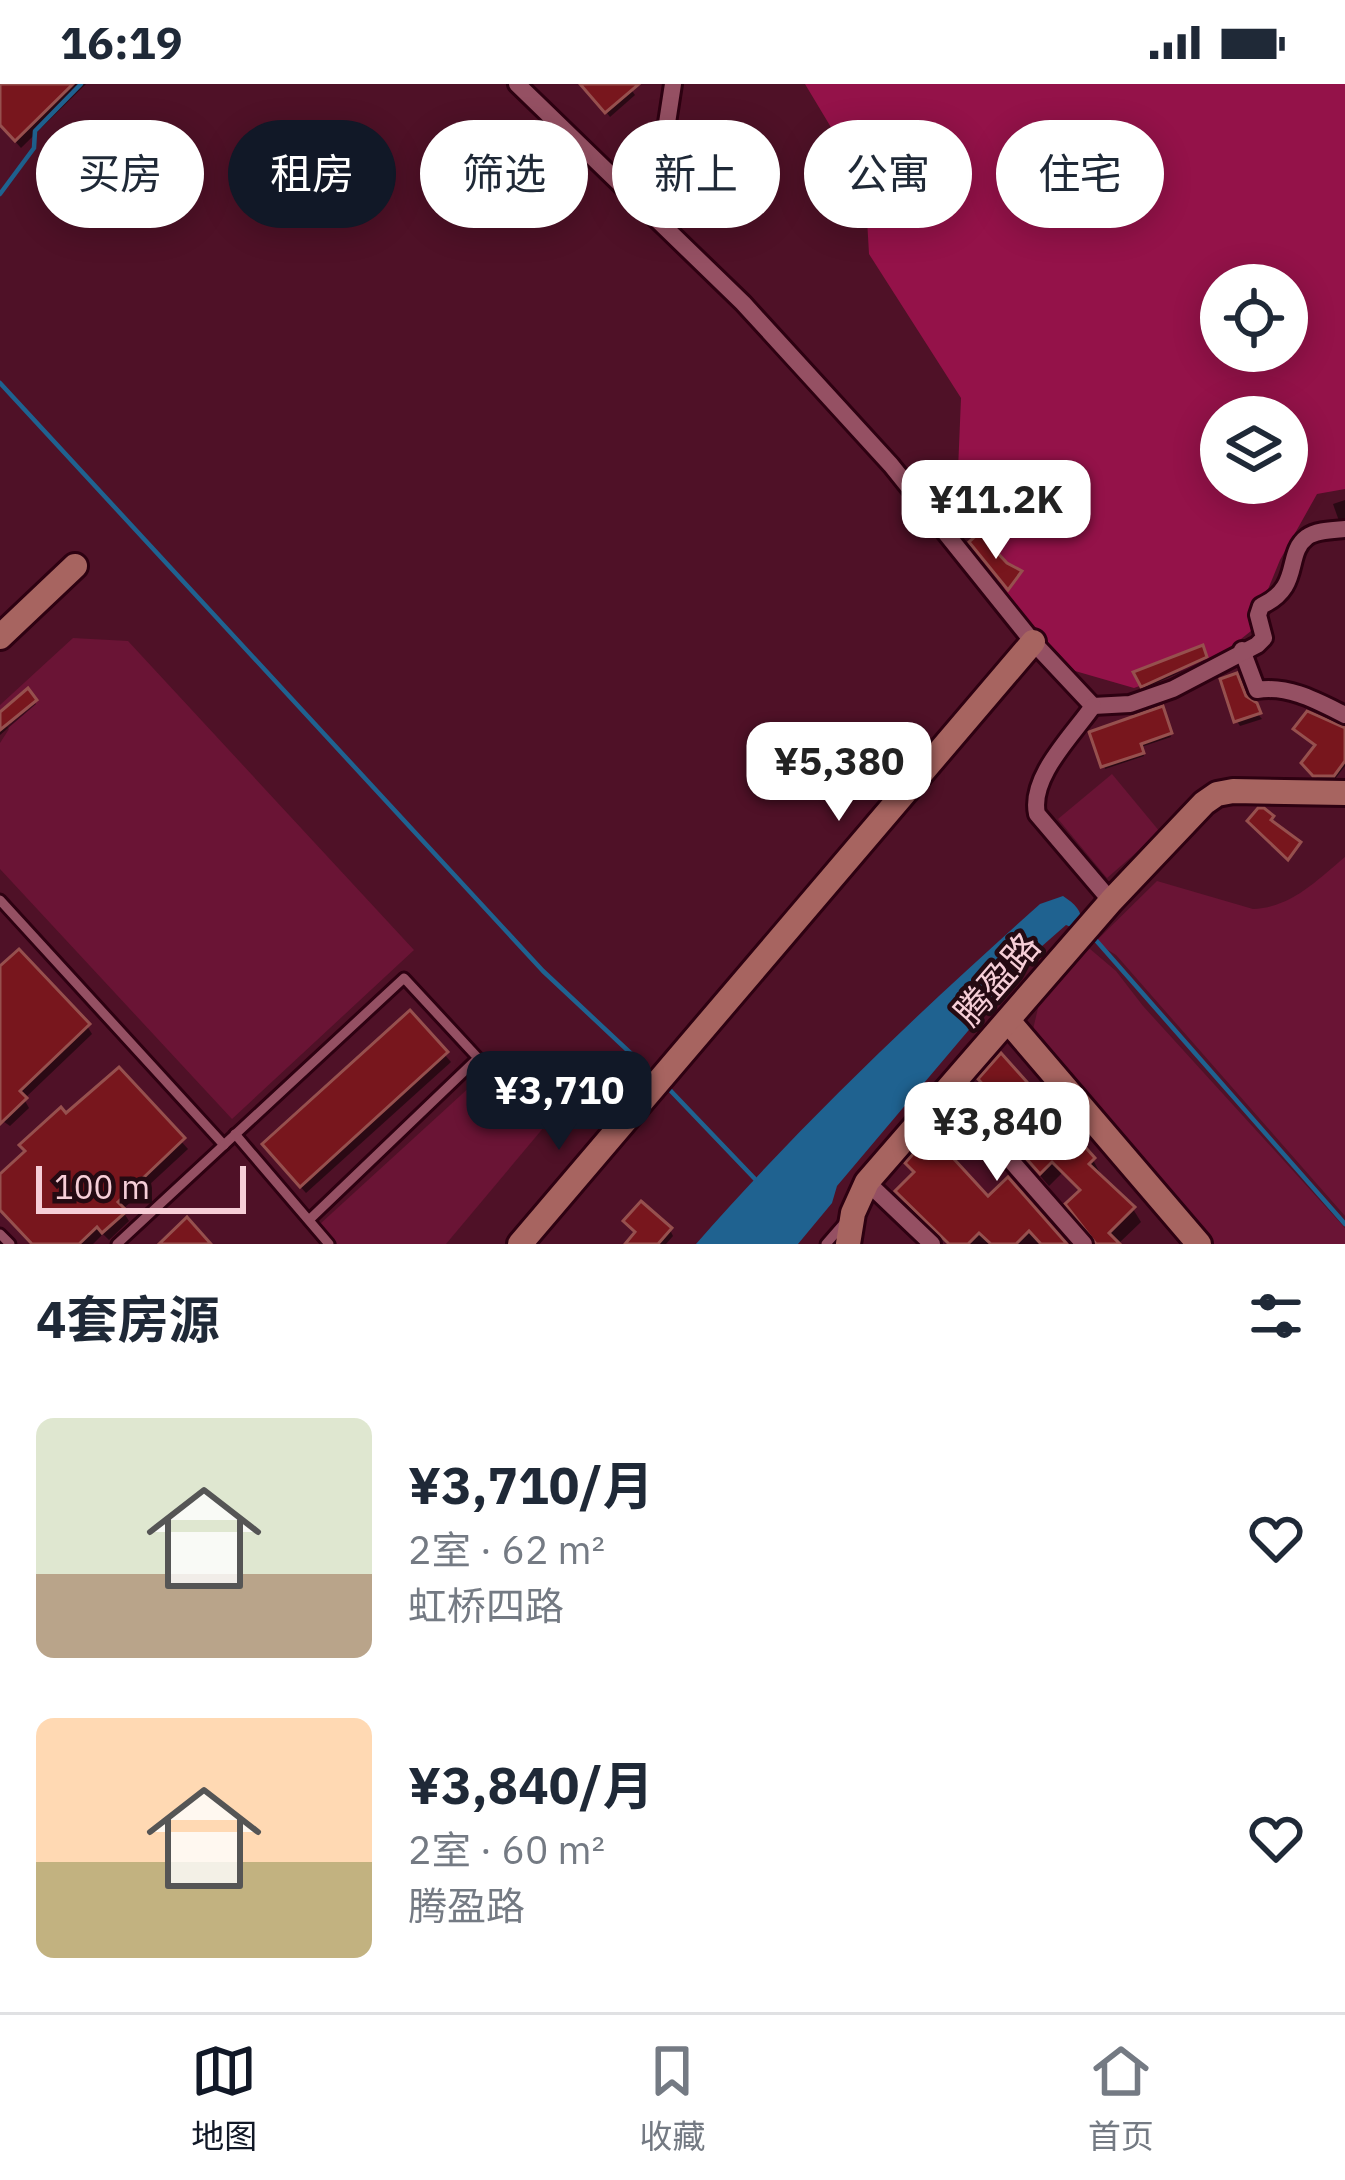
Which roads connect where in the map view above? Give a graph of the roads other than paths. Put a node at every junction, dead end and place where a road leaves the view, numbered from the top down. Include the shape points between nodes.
1 (517, 84) edge
2 (673, 84) edge
3 (667, 120) edge
4 (612, 179) edge
5 (666, 228) edge
6 (1345, 529) edge
7 (75, 566) dead end
8 (0, 637) edge
9 (1033, 642) junction
10 (1242, 650) junction
11 (1093, 706) junction
12 (1345, 715) edge
13 (1345, 793) edge
14 (0, 900) edge
15 (1111, 902) junction
16 (1009, 1022) junction
17 (948, 1089) junction
18 (235, 1134) junction
19 (224, 1144) junction
20 (867, 1182) junction
21 (854, 1213) junction
22 (309, 1220) junction
23 (0, 1234) edge
24 (10, 1244) edge
25 (117, 1244) edge
26 (329, 1244) edge
27 (520, 1244) edge
28 (826, 1244) edge
29 (848, 1244) edge
30 (932, 1244) edge
31 (1084, 1244) edge
32 (1199, 1244) edge

1 - 4 street
2 - 3 street
5 - 9 street via 842,411
6 - 10 street via 1303,540 1279,598 1261,606 1264,638
7 - 8 street
9 - 11 street
9 - 27 street
10 - 11 street via 1173,689
10 - 12 street via 1257,690 1275,687
11 - 15 street via 1034,800 1037,814
13 - 15 street, 腾盈路 via 1217,794
14 - 19 lane
15 - 16 street, 腾盈路
16 - 17 street, 腾盈路
16 - 32 street
17 - 20 street, 腾盈路
17 - 31 street
18 - 19 lane
18 - 22 lane
18 - 22 lane via 404,978 478,1058
19 - 25 lane
20 - 21 street, 腾盈路
20 - 30 street
21 - 28 lane
21 - 29 street, 腾盈路
22 - 26 lane
23 - 24 lane

